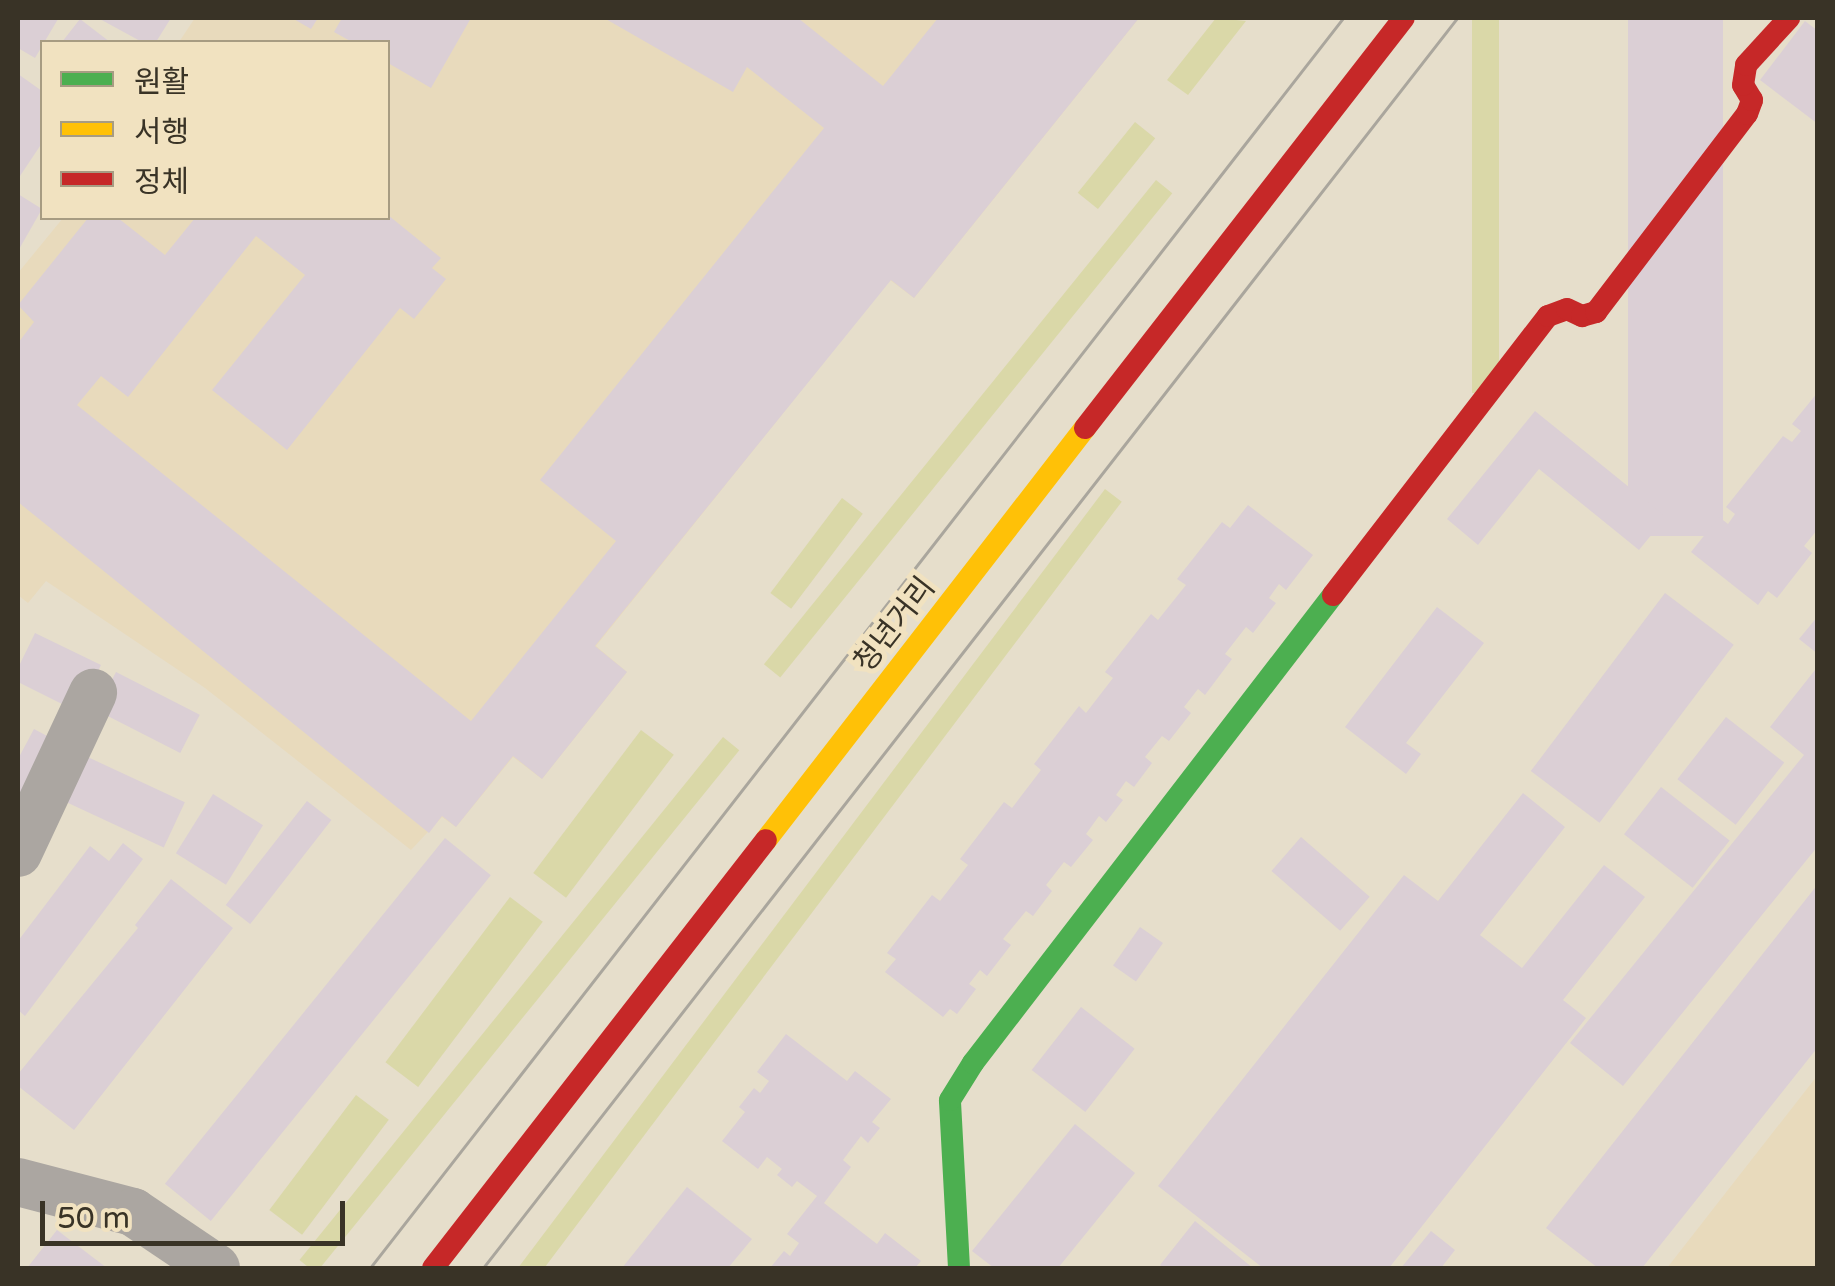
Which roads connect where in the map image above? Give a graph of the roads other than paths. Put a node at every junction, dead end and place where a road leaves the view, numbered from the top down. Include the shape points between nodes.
1 (1404, 18) edge
2 (1789, 18) edge
3 (93, 693) dead end
4 (18, 853) edge
5 (18, 1182) edge
6 (216, 1268) edge
7 (433, 1268) edge
8 (959, 1268) edge

1 - 7 main road, 청년거리
2 - 8 main road via 1746,66 1743,85 1752,100 1747,114 1596,312 1582,316 1567,309 1548,316 973,1063 950,1100
3 - 4 street
5 - 6 street via 133,1212

